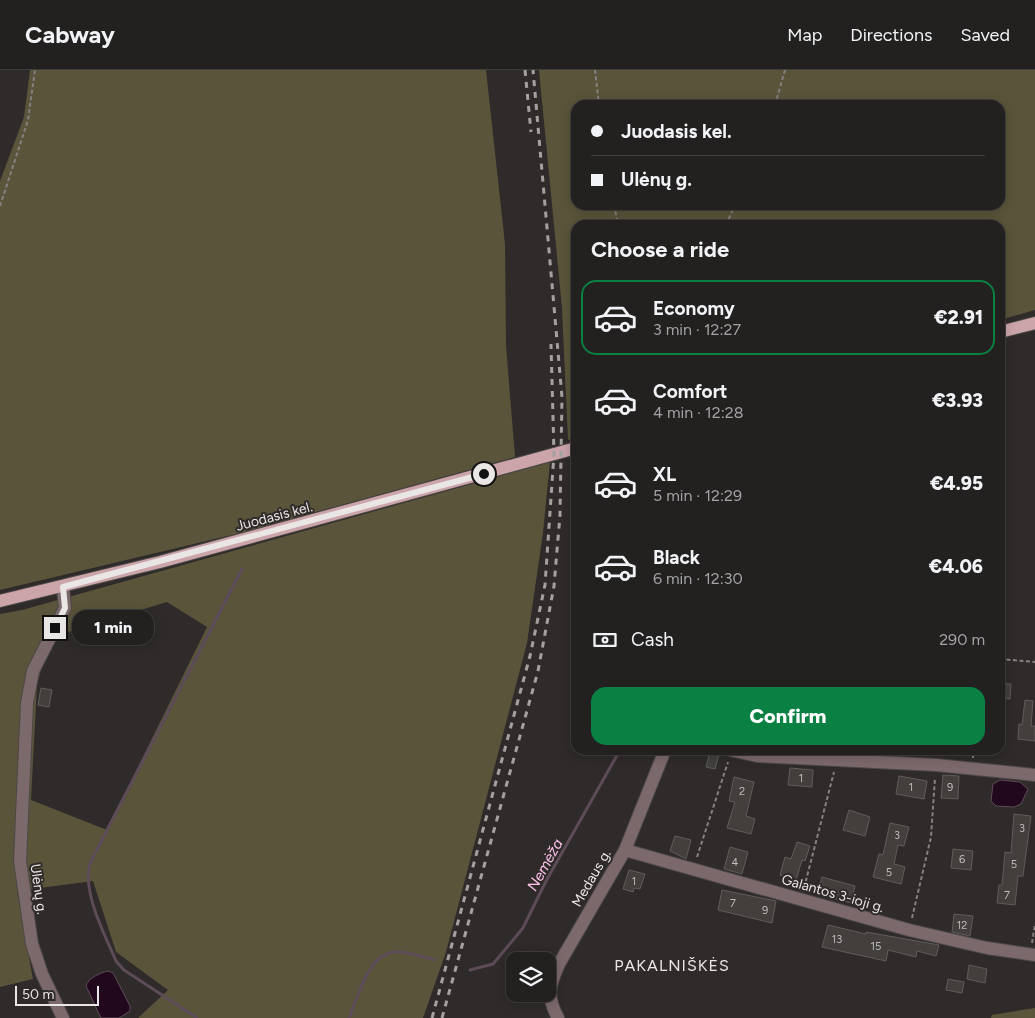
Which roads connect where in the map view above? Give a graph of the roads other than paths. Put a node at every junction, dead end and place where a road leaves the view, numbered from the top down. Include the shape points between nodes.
1 (1035, 323) edge
2 (1005, 331) edge
3 (571, 449) edge
4 (63, 587) junction
5 (0, 602) edge
6 (663, 755) edge
7 (753, 755) edge
8 (1035, 775) edge
9 (625, 850) junction
10 (1033, 955) edge
11 (62, 1018) edge
12 (558, 1018) edge

1 - 2 main road
3 - 4 main road, Juodasis kel.
4 - 5 main road, Juodasis kel.
4 - 11 street, Ulėnų g. via 65,608 33,672 27,703 20,862 32,944
6 - 9 street, Medaus g.
7 - 8 street via 936,765
9 - 10 street, Galantos 3-ioji g. via 909,930
9 - 12 street, Medaus g. via 552,979 548,997

